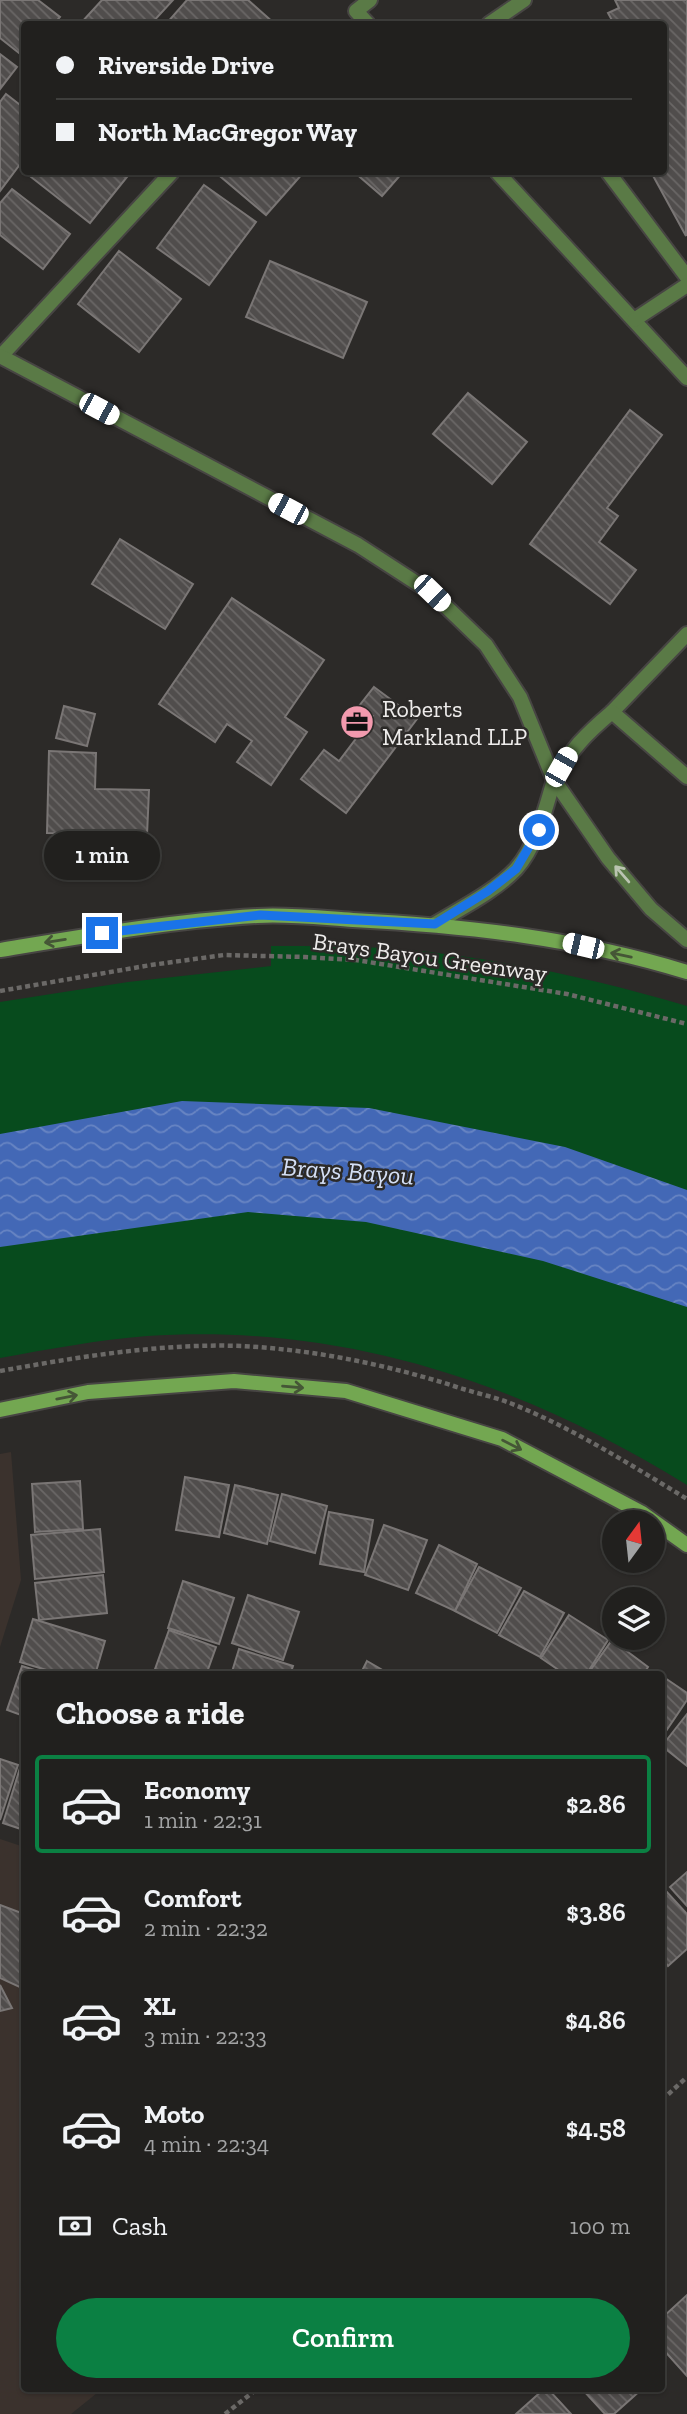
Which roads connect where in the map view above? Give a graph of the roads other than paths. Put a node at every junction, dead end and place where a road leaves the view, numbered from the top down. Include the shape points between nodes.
1 (370, 0) edge
2 (524, 0) edge
3 (365, 21) edge
4 (497, 21) edge
5 (169, 175) edge
6 (500, 175) edge
7 (610, 175) edge
8 (687, 276) edge
9 (687, 285) edge
10 (634, 320) junction
11 (0, 356) edge
12 (687, 378) edge
13 (687, 634) edge
14 (612, 712) junction
15 (687, 777) edge
16 (554, 780) junction
17 (435, 924) junction
18 (687, 940) edge
19 (0, 950) edge
20 (687, 972) edge
21 (0, 1410) edge
22 (687, 1545) edge

1 - 3 street via 356,11
2 - 4 street
5 - 11 street
6 - 10 street
7 - 8 street
9 - 10 street
10 - 12 street
11 - 16 street via 358,545 432,593 486,645 520,697
13 - 14 street
14 - 15 street
14 - 16 street via 568,753
16 - 17 street via 539,830 516,869
18 -> 16 street via 652,909 608,858
17 -> 19 main road via 260,915 128,929
20 -> 17 main road via 538,936
21 -> 22 main road via 88,1392 234,1381 346,1391 502,1439 642,1513

